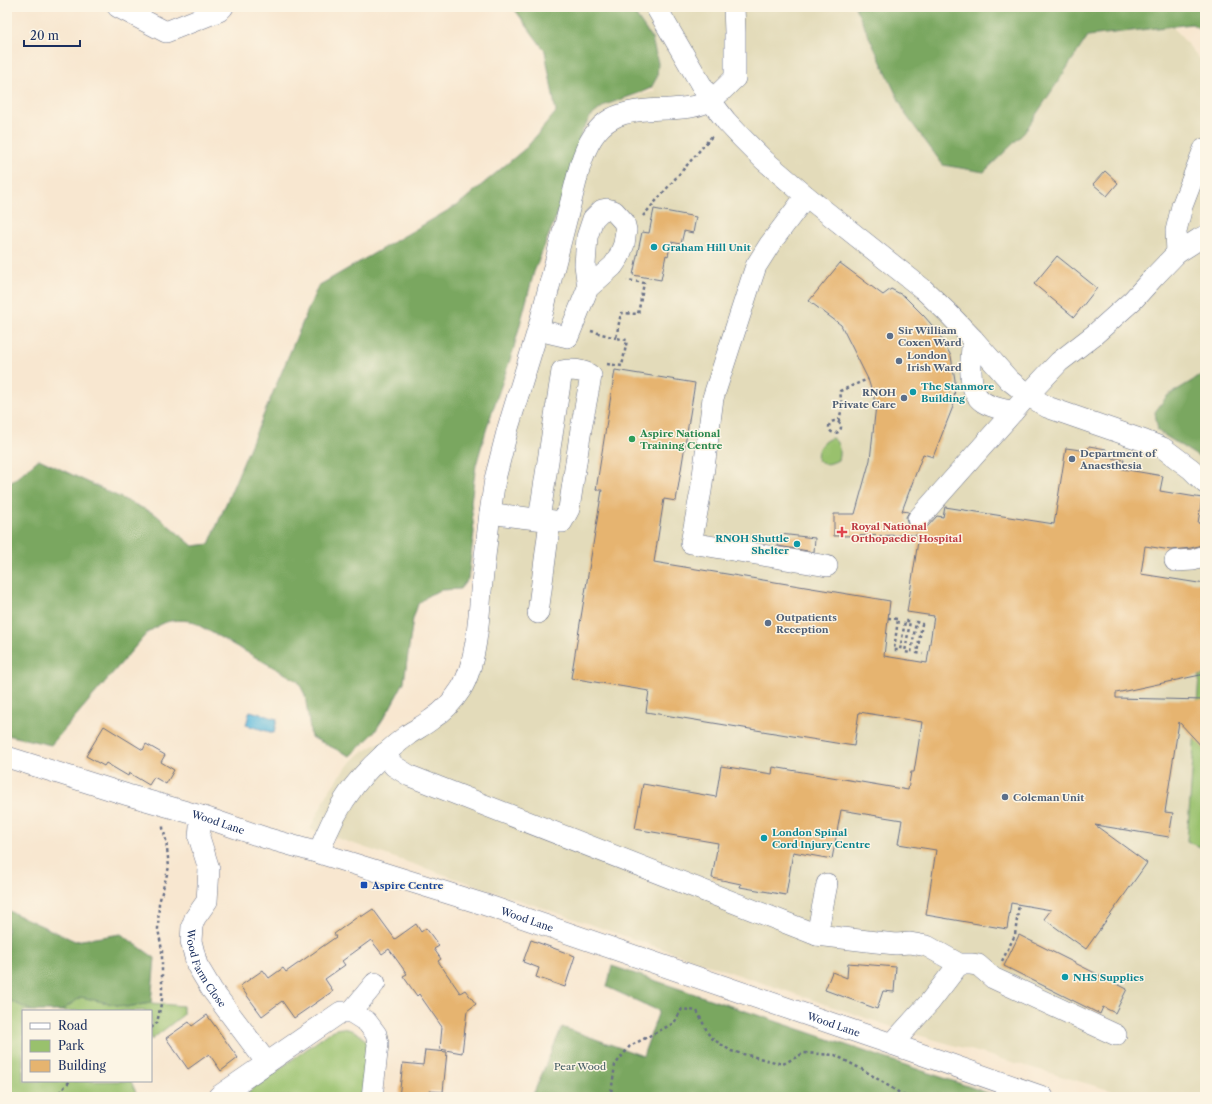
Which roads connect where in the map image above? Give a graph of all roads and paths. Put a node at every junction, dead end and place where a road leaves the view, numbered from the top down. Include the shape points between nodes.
1 (118, 7) edge
2 (223, 7) edge
3 (656, 7) edge
4 (734, 7) edge
5 (710, 100) junction
6 (715, 133) dead end
7 (1204, 149) edge
8 (806, 196) junction
9 (640, 223) dead end
10 (1195, 246) edge
11 (624, 279) dead end
12 (588, 288) dead end
13 (538, 330) junction
14 (585, 330) dead end
15 (616, 338) junction
16 (973, 339) junction
17 (600, 363) dead end
18 (868, 380) dead end
19 (1028, 395) junction
20 (1013, 412) junction
21 (839, 421) junction
22 (1205, 483) edge
23 (490, 513) junction
24 (918, 519) dead end
25 (550, 521) junction
26 (1205, 556) edge
27 (1175, 560) dead end
28 (826, 566) dead end
29 (538, 612) dead end
30 (888, 618) dead end
31 (923, 654) dead end
32 (384, 754) junction
33 (7, 757) edge
34 (164, 806) junction
35 (202, 816) junction
36 (319, 853) junction
37 (827, 884) dead end
38 (1019, 904) dead end
39 (817, 935) junction
40 (959, 964) junction
41 (993, 978) junction
42 (375, 983) dead end
43 (351, 1012) junction
44 (152, 1027) edge
45 (1116, 1035) dead end
46 (892, 1044) junction
47 (267, 1063) junction
48 (69, 1082) edge
49 (219, 1096) dead end
50 (55, 1097) edge
51 (372, 1097) edge
52 (609, 1097) edge
53 (906, 1097) edge
54 (1043, 1097) edge

1 - 2 street via 166,32 219,11
3 - 5 street
4 - 5 street via 735,78
5 - 8 street via 742,138
5 - 13 street via 694,106 620,115 605,123 593,135 582,158
6 - 9 path via 643,216
7 - 10 street via 1182,206 1176,231
8 - 16 street via 923,289
8 - 28 street via 770,244 756,266 751,281 713,398 701,491 691,543
10 - 19 street via 1153,278 1094,335 1059,362
11 - 15 path via 644,283 638,314 621,313
12 - 13 street via 568,337
13 - 23 street via 508,428 495,479
14 - 15 path
15 - 17 path via 627,340 622,366
16 - 19 street via 1009,380
16 - 20 street via 971,362 974,393 983,402 995,408
18 - 21 path via 840,391 842,407
19 - 20 street
19 - 22 street via 1047,407 1163,448
20 - 24 street
21 - 21 path via 842,429 836,434 832,433 829,425 835,420
23 - 25 street
23 - 32 street via 474,649 462,688 433,719
25 - 25 street via 560,383 562,371 570,369 591,376 569,509
25 - 29 street
26 - 27 street via 1193,560
30 - 31 path via 898,619 894,650 900,650 905,621 910,621 905,652 911,653 916,622 922,624 917,653
32 - 36 street via 354,785 341,804
32 - 39 street via 394,766 410,776
33 - 34 street, Wood Lane
34 - 35 street, Wood Lane
34 - 44 path via 163,828 169,867 159,903 162,999 158,1023
35 - 36 street, Wood Lane
35 - 47 street, Wood Farm Close via 199,838 209,869 207,900 192,926 191,941 197,965 212,990
36 - 46 street, Wood Lane via 483,904
37 - 39 street
38 - 41 path via 1015,935
39 - 40 street via 927,946
40 - 41 street via 978,965
40 - 46 street via 929,1003
41 - 45 street
42 - 43 street
43 - 47 street via 341,1012
43 - 51 street via 367,1022 376,1034 378,1044
46 - 54 street, Wood Lane
47 - 49 street
48 - 50 path
52 - 53 path via 612,1093 615,1065 630,1046 674,1023 682,1009 697,1011 710,1037 731,1051 783,1064 804,1052 835,1055

